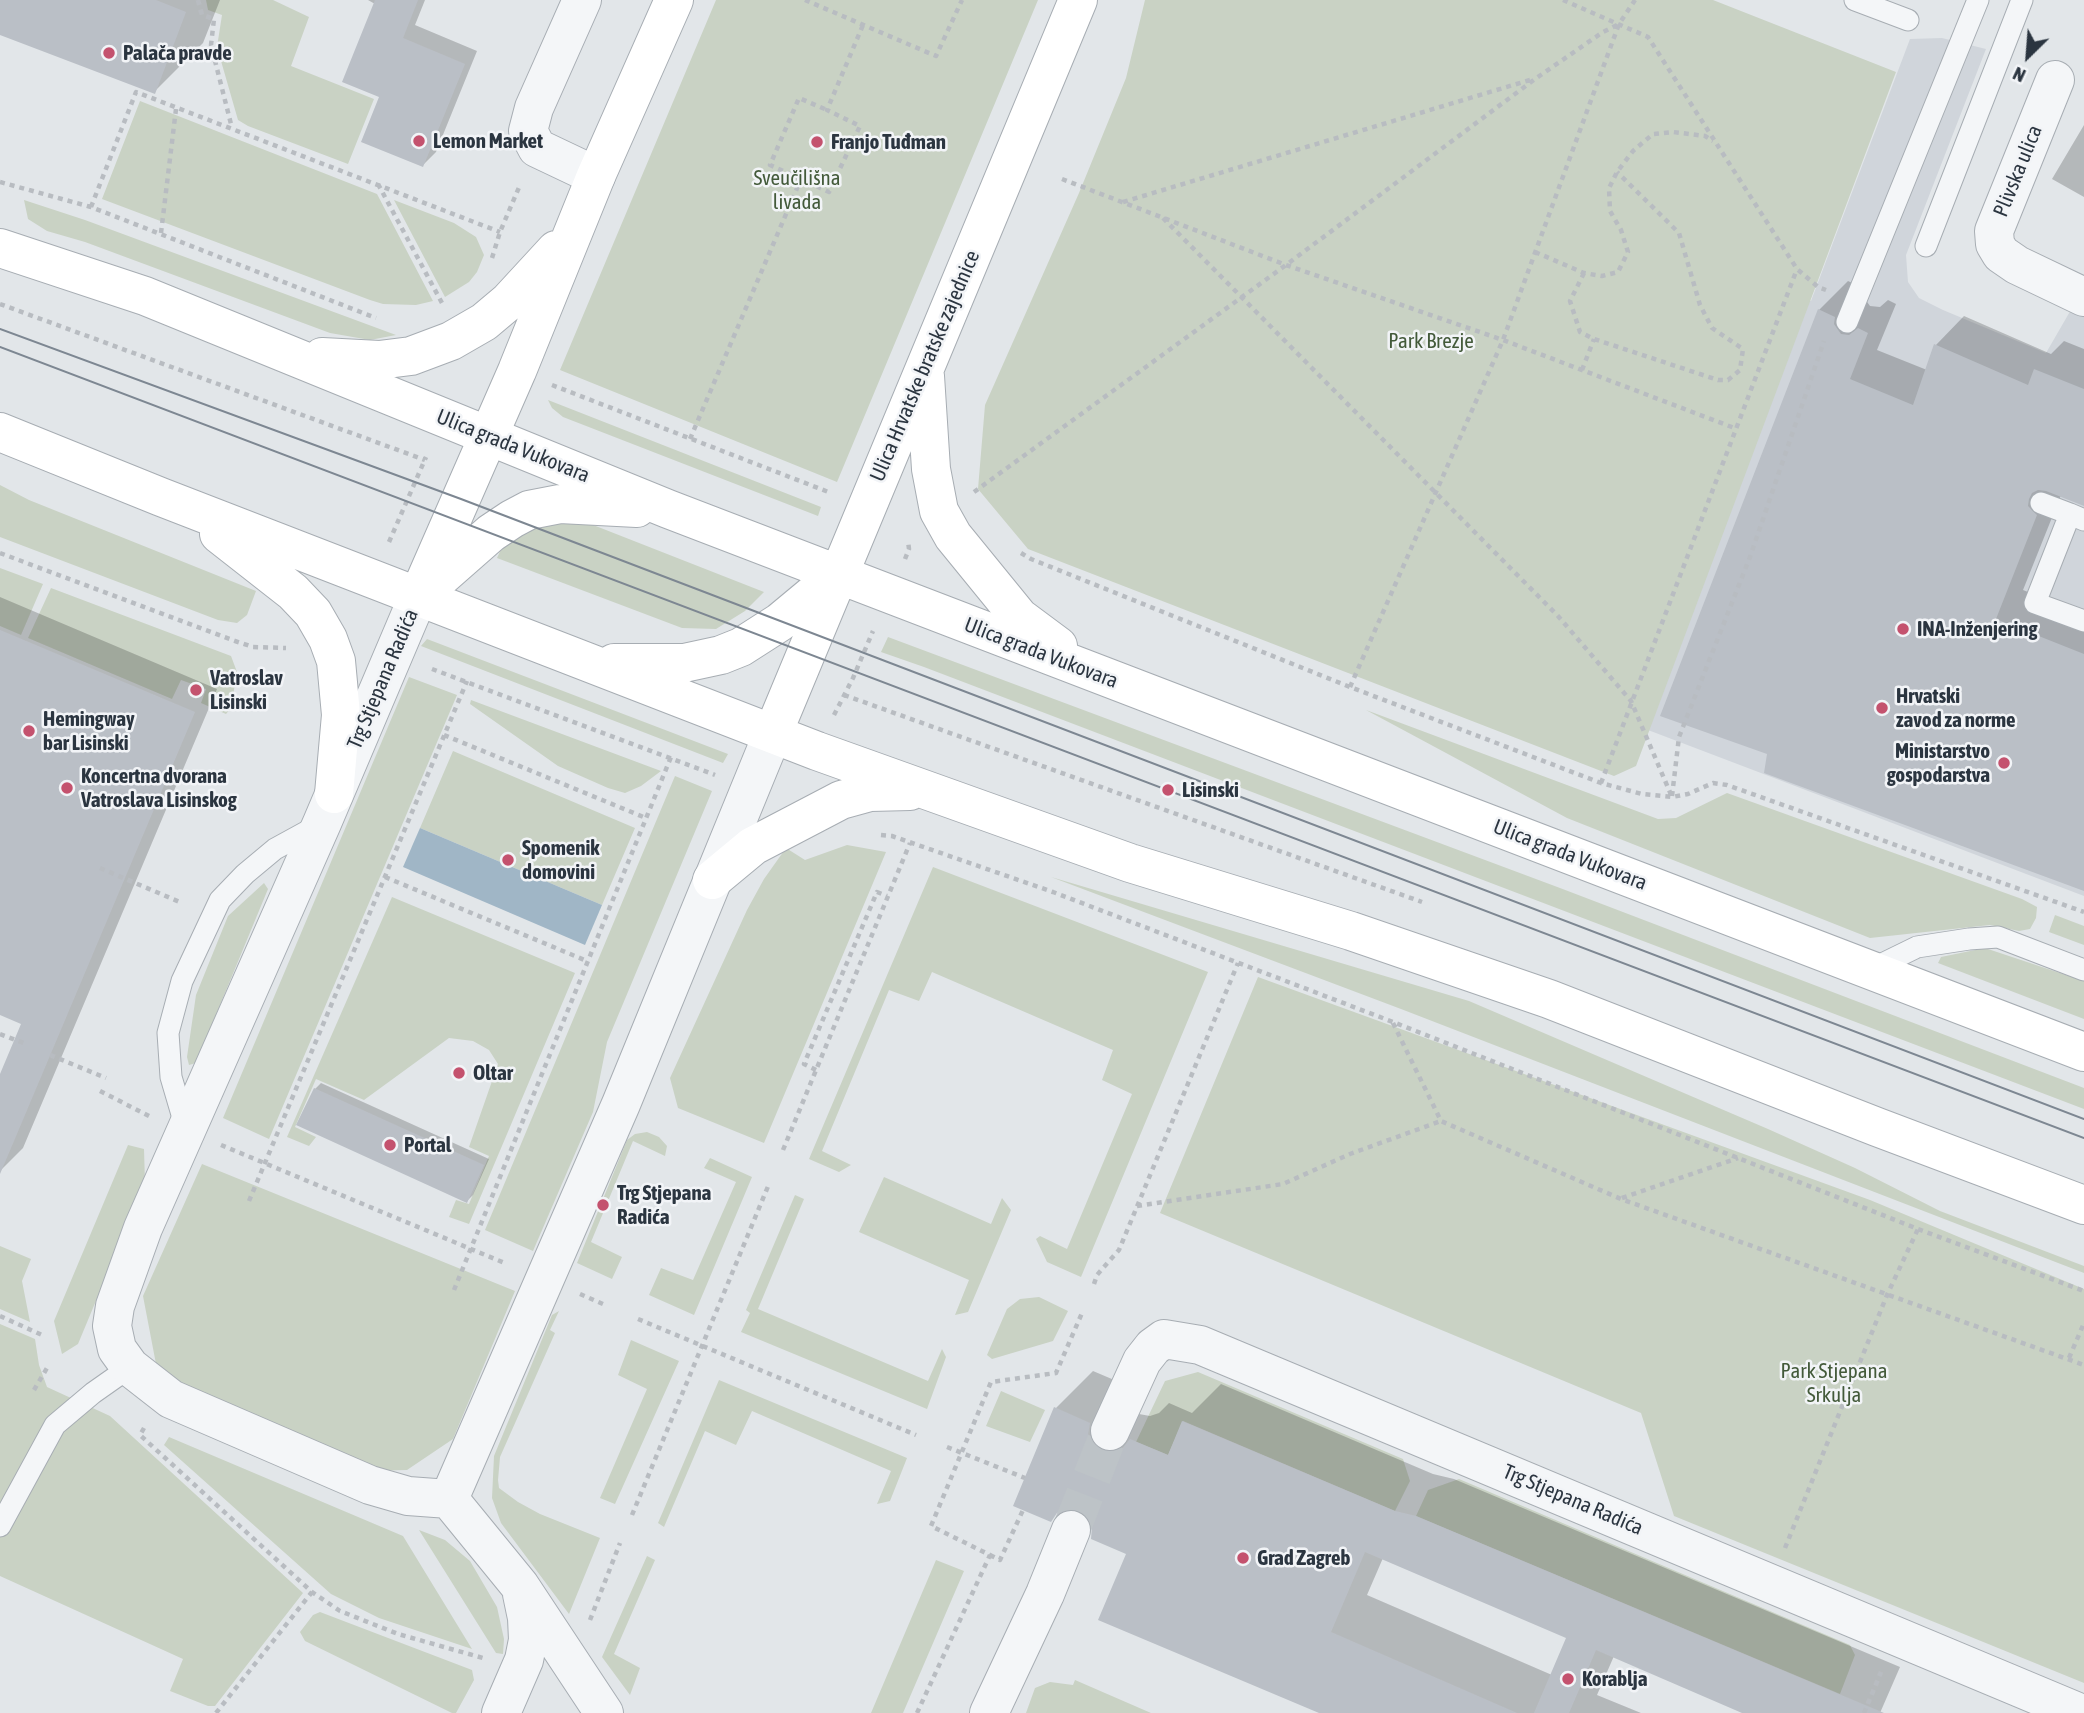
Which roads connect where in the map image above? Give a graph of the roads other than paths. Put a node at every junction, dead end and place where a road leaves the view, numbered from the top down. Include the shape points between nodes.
1 (582, 0) edge
2 (674, 0) edge
3 (1078, 0) edge
4 (1855, 0) edge
5 (1978, 0) edge
6 (2022, 0) edge
7 (1908, 20) dead end
8 (2055, 80) dead end
9 (596, 176) junction
10 (574, 230) junction
11 (1926, 246) dead end
12 (0, 248) edge
13 (2084, 297) edge
14 (1838, 325) road end
15 (292, 354) junction
16 (925, 367) junction
17 (0, 432) edge
18 (488, 436) junction
19 (161, 497) junction
20 (2041, 503) dead end
21 (667, 509) junction
22 (2077, 517) edge
23 (838, 575) junction
24 (418, 597) junction
25 (2084, 621) edge
26 (589, 662) junction
27 (1093, 673) junction
28 (772, 733) junction
29 (930, 792) junction
30 (328, 809) junction
31 (712, 880) junction
32 (1870, 970) junction
33 (2084, 970) edge
34 (2084, 1052) edge
35 (199, 1135) junction
36 (2084, 1205) edge
37 (131, 1367) junction
38 (1110, 1431) tunnel mouth
39 (449, 1499) junction
40 (0, 1525) edge
41 (1071, 1530) tunnel mouth
42 (520, 1586) junction
43 (501, 1713) edge
44 (604, 1713) edge
45 (989, 1713) edge
46 (2080, 1713) edge

1 - 9 street via 528,131 537,148
2 - 9 main road
3 - 16 main road, Ulica Hrvatske bratske zajednice
4 - 7 lane
5 - 14 lane
6 - 11 lane
8 - 13 street, Plivska ulica via 1994,231 1995,244 2017,265
9 - 10 main road
10 - 15 main road via 509,301 451,341 411,356 379,360
10 - 18 main road
12 - 15 main road, Ulica grada Vukovara via 145,296
15 - 18 main road, Ulica grada Vukovara
16 - 23 main road, Ulica Hrvatske bratske zajednice
16 - 27 main road via 931,469 939,511 953,536 1019,617
17 - 19 main road
18 - 21 main road, Ulica grada Vukovara
18 - 24 main road
19 - 24 main road
19 - 30 main road via 227,539 293,592 328,639 341,715
20 - 22 lane
21 - 23 main road, Ulica grada Vukovara
21 - 24 main road via 560,504 528,510 491,533
22 - 25 lane via 2035,603
23 - 26 main road via 762,635 721,655 684,663
23 - 27 main road, Ulica grada Vukovara
23 - 28 main road, Ulica Hrvatske bratske zajednice
24 - 26 main road
24 - 30 street, Trg Stjepana Radića
26 - 28 main road
27 - 32 main road, Ulica grada Vukovara
28 - 29 main road
28 - 31 street
29 - 31 main road via 870,792 841,800 754,846
29 - 36 main road via 1130,863 1351,930 1549,999
30 - 35 street, Trg Stjepana Radića
30 - 35 lane via 245,874 220,900 182,981 168,1033 171,1077
31 - 39 street via 621,1104
32 - 33 lane via 1917,947 1998,937
32 - 34 main road, Ulica grada Vukovara
35 - 37 street, Trg Stjepana Radića via 143,1228 115,1306 112,1326 117,1349
37 - 39 street, Trg Stjepana Radića via 171,1399 370,1485 408,1496
37 - 40 lane via 55,1425
38 - 46 street, Trg Stjepana Radića via 1142,1360 1153,1347 1164,1339 1200,1345
39 - 42 street
41 - 45 street
42 - 43 street via 528,1640
42 - 44 street

